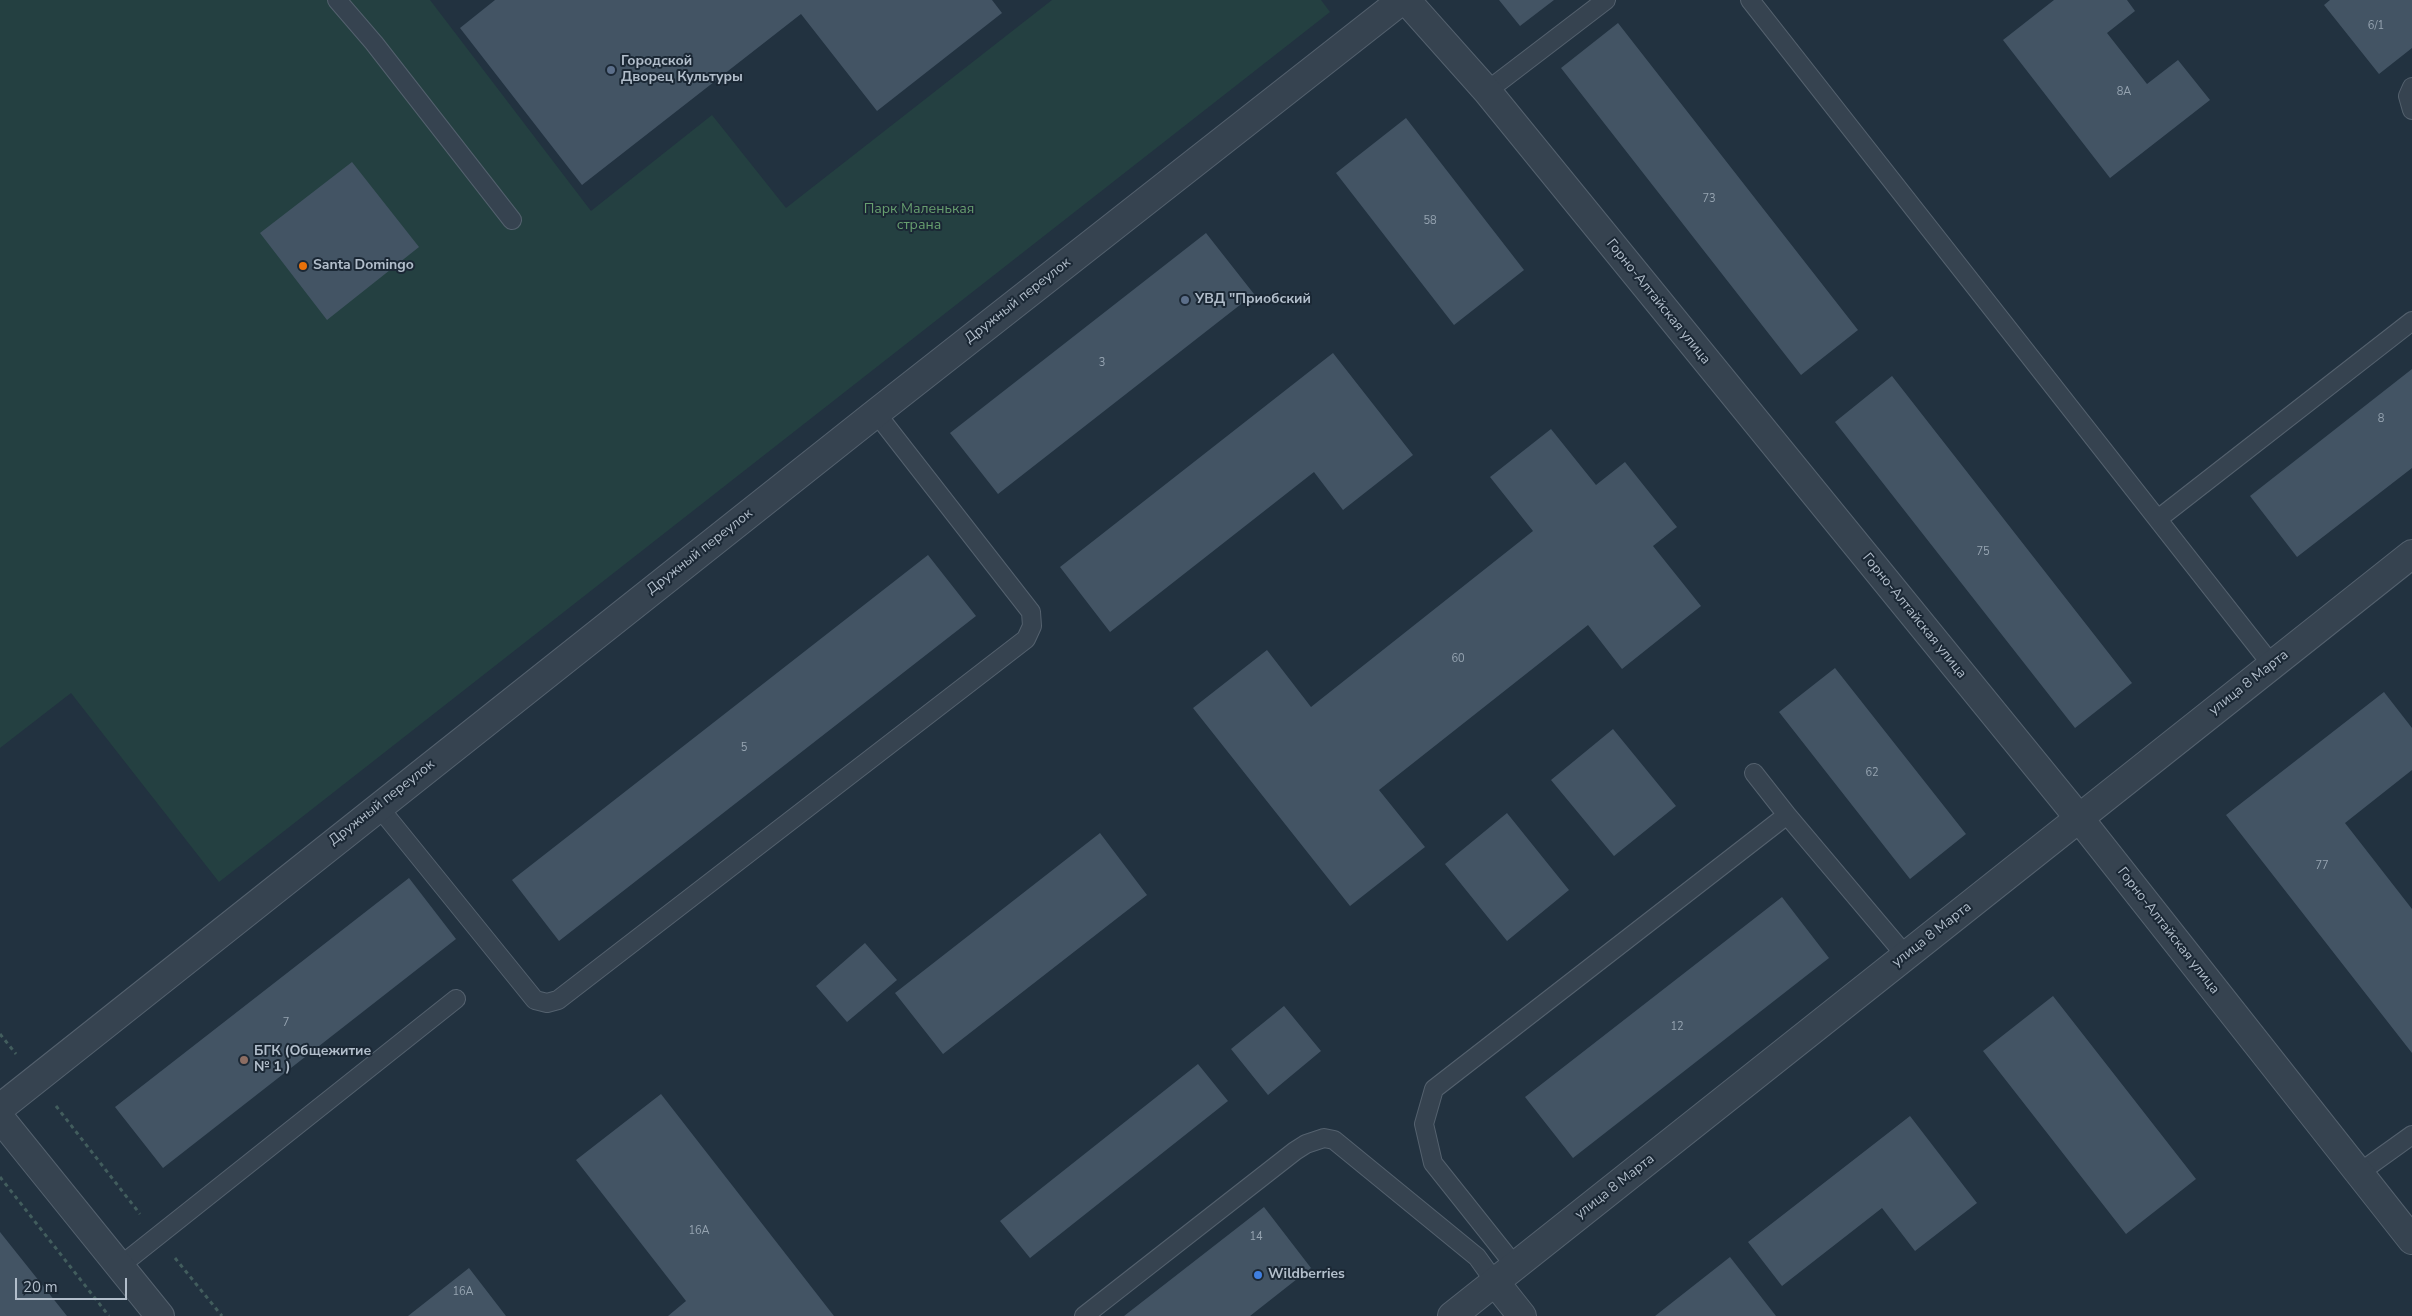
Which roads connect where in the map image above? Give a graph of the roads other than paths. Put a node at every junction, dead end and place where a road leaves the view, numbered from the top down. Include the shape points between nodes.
1 (337, 0) edge
2 (1402, 0) edge
3 (1406, 0) edge
4 (1606, 0) edge
5 (1750, 0) edge
6 (2412, 87) edge
7 (1487, 92) junction
8 (2412, 110) edge
9 (512, 220) dead end
10 (2412, 321) edge
11 (876, 413) junction
12 (2158, 519) junction
13 (2412, 554) edge
14 (2272, 665) junction
15 (1754, 773) dead end
16 (378, 806) junction
17 (1787, 815) junction
18 (2079, 818) junction
19 (1906, 956) junction
20 (456, 999) dead end
21 (0, 1108) edge
22 (0, 1118) edge
23 (2412, 1134) edge
24 (2359, 1173) junction
25 (2412, 1240) edge
26 (120, 1266) junction
27 (1505, 1274) junction
28 (160, 1316) edge
29 (1084, 1316) edge
30 (1452, 1316) edge
31 (1522, 1316) edge

1 - 9 lane
2 - 11 street, Дружный переулок
3 - 7 street, Горно-Алтайская улица
4 - 7 lane
5 - 12 lane
6 - 8 lane via 2408,96
7 - 18 street, Горно-Алтайская улица
10 - 12 lane
11 - 16 street, Дружный переулок
11 - 16 lane via 1031,612 1032,626 1026,639 558,1000 547,1003 535,1000
12 - 14 lane
13 - 14 street, улица 8 Марта
14 - 18 street, улица 8 Марта
15 - 17 lane
16 - 21 street, Дружный переулок
17 - 19 lane
17 - 27 lane via 1434,1089 1424,1124 1433,1163
18 - 19 street, улица 8 Марта
18 - 24 street, Горно-Алтайская улица
19 - 27 street, улица 8 Марта
20 - 26 lane
22 - 26 street
23 - 24 lane
24 - 25 street, Горно-Алтайская улица
26 - 28 street
27 - 29 lane via 1477,1257 1334,1140 1324,1138 1295,1151
27 - 30 street, улица 8 Марта
27 - 31 street

